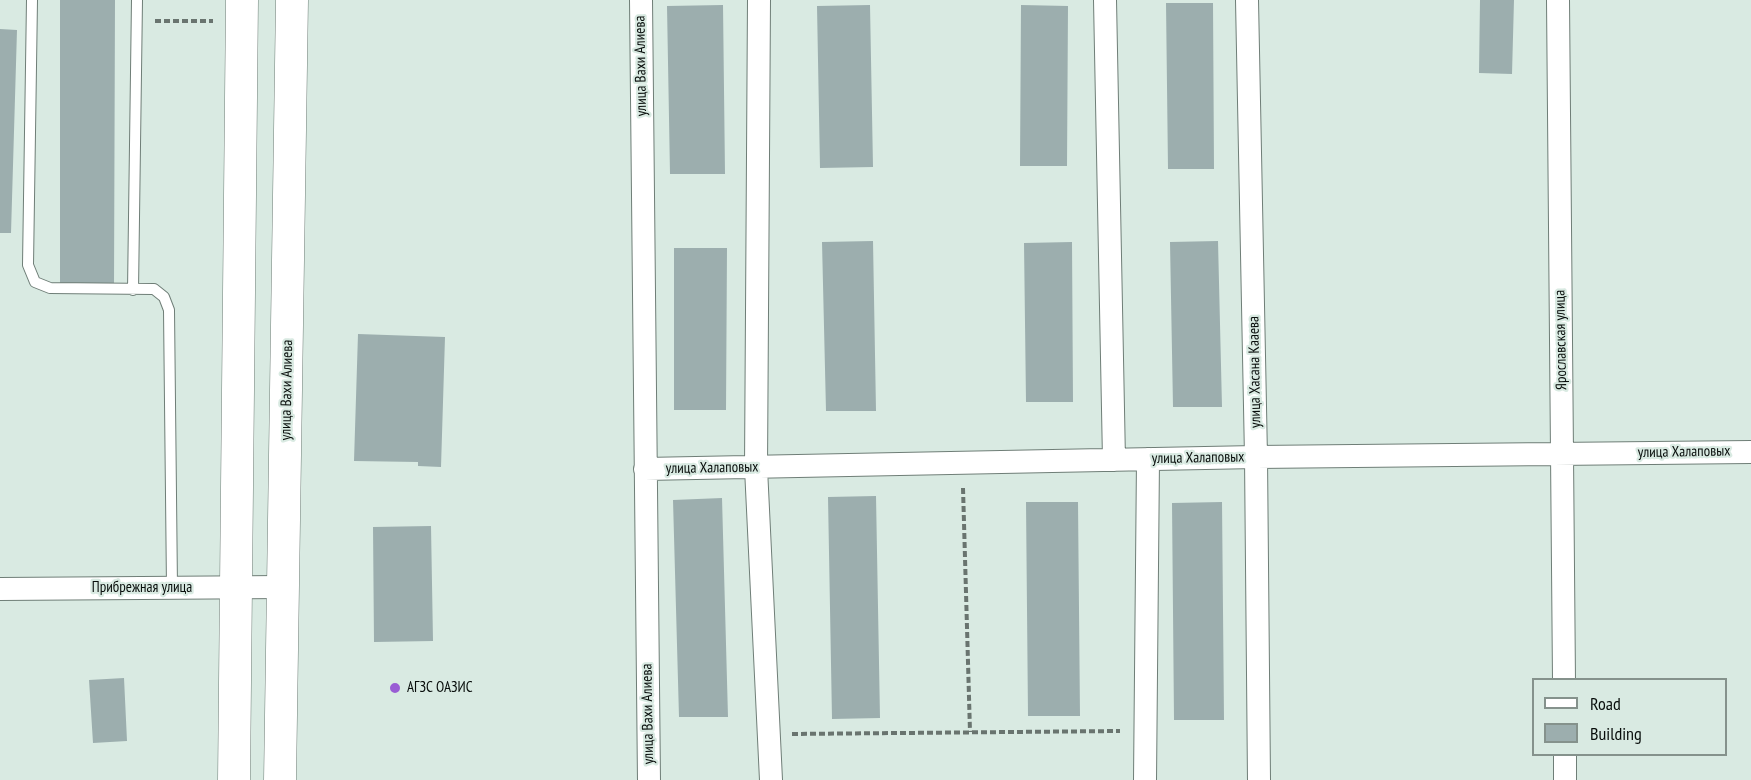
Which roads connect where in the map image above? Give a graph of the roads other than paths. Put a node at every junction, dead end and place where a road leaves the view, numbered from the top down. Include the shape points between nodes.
1 (32, 0) edge
2 (137, 0) edge
3 (243, 0) edge
4 (292, 0) edge
5 (640, 0) edge
6 (759, 0) edge
7 (1106, 0) edge
8 (1247, 0) edge
9 (1558, 0) edge
10 (133, 290) junction
11 (1751, 452) edge
12 (1563, 453) junction
13 (1256, 457) junction
14 (1148, 459) junction
15 (1114, 460) junction
16 (756, 468) junction
17 (645, 469) junction
18 (235, 587) junction
19 (284, 587) junction
20 (172, 588) junction
21 (0, 589) edge
22 (1564, 678) edge
23 (1565, 756) edge
24 (234, 780) edge
25 (280, 780) edge
26 (649, 780) edge
27 (771, 780) edge
28 (1145, 780) edge
29 (1259, 780) edge
30 (1565, 780) edge

1 - 10 lane via 28,265 35,282 50,288
2 - 10 lane
3 - 18 main road
4 - 19 main road, улица Вахи Алиева
5 - 17 street, улица Вахи Алиева
6 - 16 street
7 - 15 street
8 - 13 street, улица Хасана Кааева
9 - 12 street, Ярославская улица
10 - 20 lane via 154,289 164,297 169,310
11 - 12 street, улица Халаповых
12 - 13 street, улица Халаповых
12 - 22 street, Ярославская улица
13 - 14 street, улица Халаповых
13 - 29 street, улица Хасана Кааева
14 - 15 street, улица Халаповых
14 - 28 street
15 - 16 street, улица Халаповых
16 - 17 street, улица Халаповых
16 - 27 street
17 - 26 street, улица Вахи Алиева
18 - 19 street, Прибрежная улица
18 - 20 street, Прибрежная улица
18 - 24 main road
19 - 25 main road, улица Вахи Алиева
20 - 21 street, Прибрежная улица
23 - 30 street

